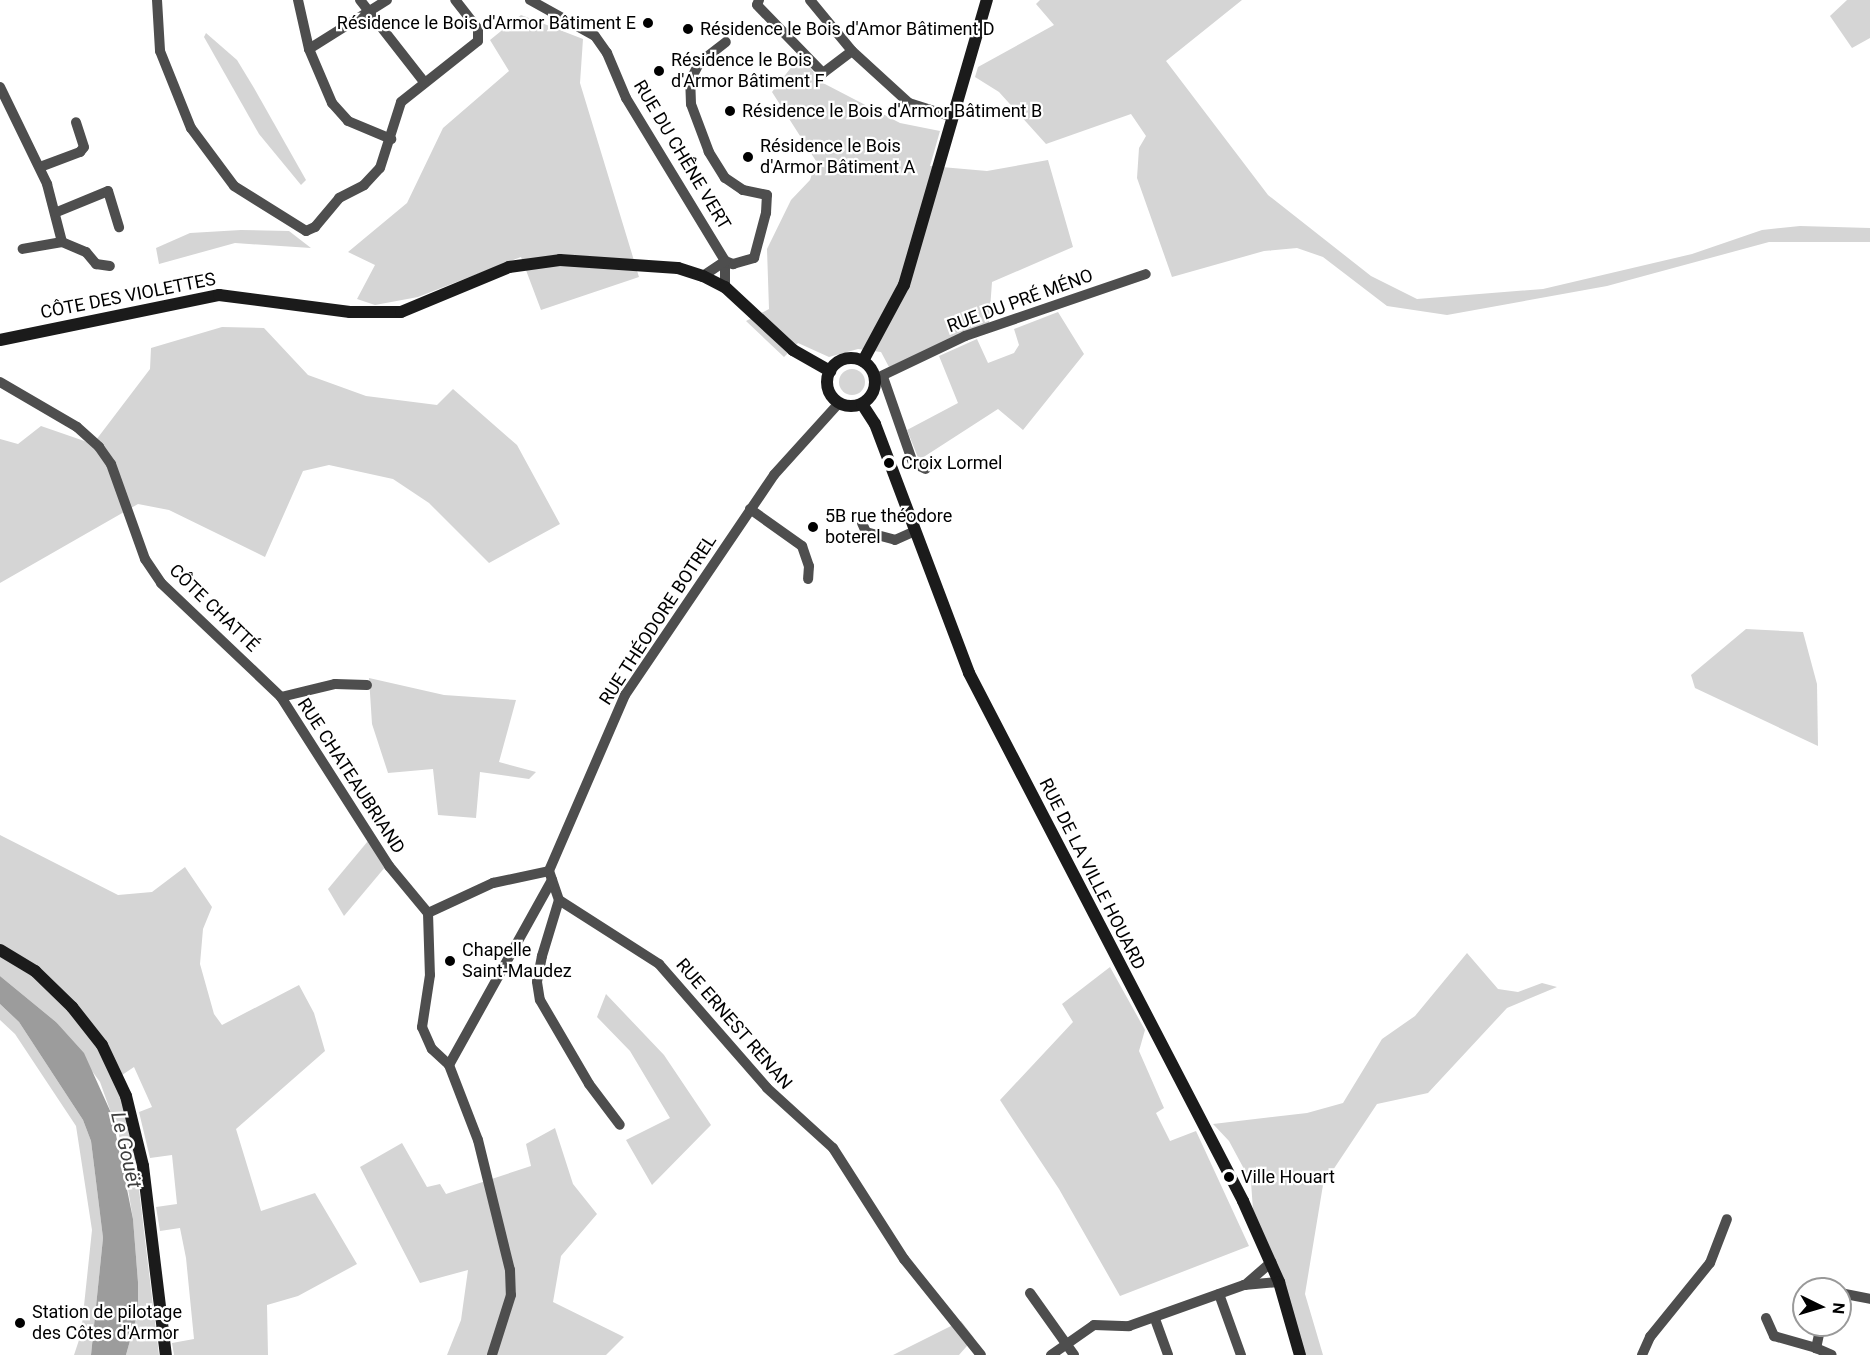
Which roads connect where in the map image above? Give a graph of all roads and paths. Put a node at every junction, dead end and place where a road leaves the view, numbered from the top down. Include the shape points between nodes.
1 (157, 0) edge
2 (298, 0) edge
3 (360, 0) edge
4 (387, 0) edge
5 (455, 0) edge
6 (530, 0) edge
7 (759, 0) edge
8 (810, 0) edge
9 (987, 0) edge
10 (368, 15) junction
11 (726, 42) dead end
12 (309, 49) junction
13 (852, 51) junction
14 (424, 82) junction
15 (0, 87) edge
16 (953, 117) junction
17 (76, 122) dead end
18 (391, 139) junction
19 (40, 167) junction
20 (57, 212) junction
21 (119, 227) dead end
22 (62, 242) junction
23 (23, 249) dead end
24 (725, 261) junction
25 (110, 266) dead end
26 (1146, 274) dead end
27 (703, 276) junction
28 (725, 287) junction
29 (0, 340) edge
30 (863, 361) junction
31 (830, 371) junction
32 (879, 378) junction
33 (0, 382) edge
34 (839, 403) junction
35 (862, 404) junction
36 (926, 469) dead end
37 (750, 509) junction
38 (862, 523) dead end
39 (915, 531) junction
40 (808, 579) dead end
41 (367, 685) dead end
42 (281, 697) junction
43 (551, 875) junction
44 (559, 900) junction
45 (428, 912) junction
46 (0, 950) edge
47 (449, 1065) junction
48 (620, 1125) dead end
49 (1727, 1219) dead end
50 (1270, 1262) junction
51 (1279, 1282) junction
52 (1244, 1285) junction
53 (1030, 1293) dead end
54 (1219, 1294) junction
55 (1852, 1295) edge
56 (1870, 1299) edge
57 (1155, 1318) junction
58 (1766, 1318) dead end
59 (1818, 1337) edge
60 (1066, 1344) junction
61 (1816, 1348) junction
62 (166, 1355) edge
63 (492, 1355) edge
64 (981, 1355) edge
65 (1051, 1355) edge
66 (1074, 1355) edge
67 (1168, 1355) edge
68 (1241, 1355) edge
69 (1300, 1355) edge
70 (1642, 1355) edge
71 (1832, 1355) edge

1 - 18 street via 160,51 191,128 222,173 250,200 306,231 315,227 339,198 364,185 380,168
2 - 12 street
3 - 10 street
4 - 10 street
5 - 14 street via 478,30 478,41
6 - 24 street, RUE DU CHÊNE VERT via 595,36 674,181
7 - 13 street via 757,5 823,73
8 - 13 street
9 - 16 street
10 - 12 street
10 - 14 street
11 - 24 street via 699,63 690,81 691,104 709,152 725,178 742,190 766,195 766,204 754,258 733,264
12 - 18 street via 332,103 348,120
13 - 16 street via 909,103
14 - 18 street via 401,102
15 - 19 street
16 - 30 street via 904,285
17 - 19 street via 84,147 80,152
19 - 20 street
20 - 21 street via 108,191
20 - 22 street
22 - 23 street
22 - 25 street via 86,252 96,264
24 - 27 street
24 - 28 street
26 - 32 street, RUE DU PRÉ MÉNO via 965,336
27 - 28 street, CÔTE DES VIOLETTES
27 - 29 street, CÔTE DES VIOLETTES via 678,267 531,261 401,312 350,312 219,295
28 - 31 street, CÔTE DES VIOLETTES via 785,344
30 - 31 street via 842,360
30 - 32 street
31 - 34 street via 829,392
32 - 35 street via 873,393
32 - 36 street via 913,462
33 - 42 street, CÔTE CHATTÉ via 56,414 99,447 111,464 145,559 161,583
34 - 35 street
34 - 37 street, RUE THÉODORE BOTREL
35 - 39 street, RUE DE LA VILLE HOUARD via 875,424
37 - 40 street via 802,546 809,566
37 - 43 street, RUE THÉODORE BOTREL via 625,695
38 - 39 street via 866,532 895,540
39 - 50 street, RUE DE LA VILLE HOUARD via 969,673
41 - 42 street, RUE CHATEAUBRIAND via 335,684
42 - 45 street, RUE CHATEAUBRIAND via 389,866
43 - 44 street
43 - 45 street via 493,883
43 - 47 street, RUE THÉODORE BOTREL
44 - 48 street via 541,964 540,1000 589,1084
44 - 64 street, RUE ERNEST RENAN via 659,964 767,1088 850,1169 904,1259
45 - 47 street via 430,975 422,1027 432,1049
46 - 62 street via 35,971 72,1007 102,1046 122,1087 143,1166
47 - 63 street via 478,1140 511,1295
49 - 70 street via 1710,1263 1650,1337
50 - 51 street, RUE DE LA VILLE HOUARD
50 - 52 street
51 - 52 street
51 - 69 street, RUE DE LA VILLE HOUARD
52 - 54 street
53 - 60 street
54 - 57 street
54 - 68 street
55 - 56 street
57 - 60 street via 1129,1326 1094,1325
57 - 67 street
58 - 61 street via 1774,1336
59 - 61 street
60 - 65 street
60 - 66 street
61 - 71 street

